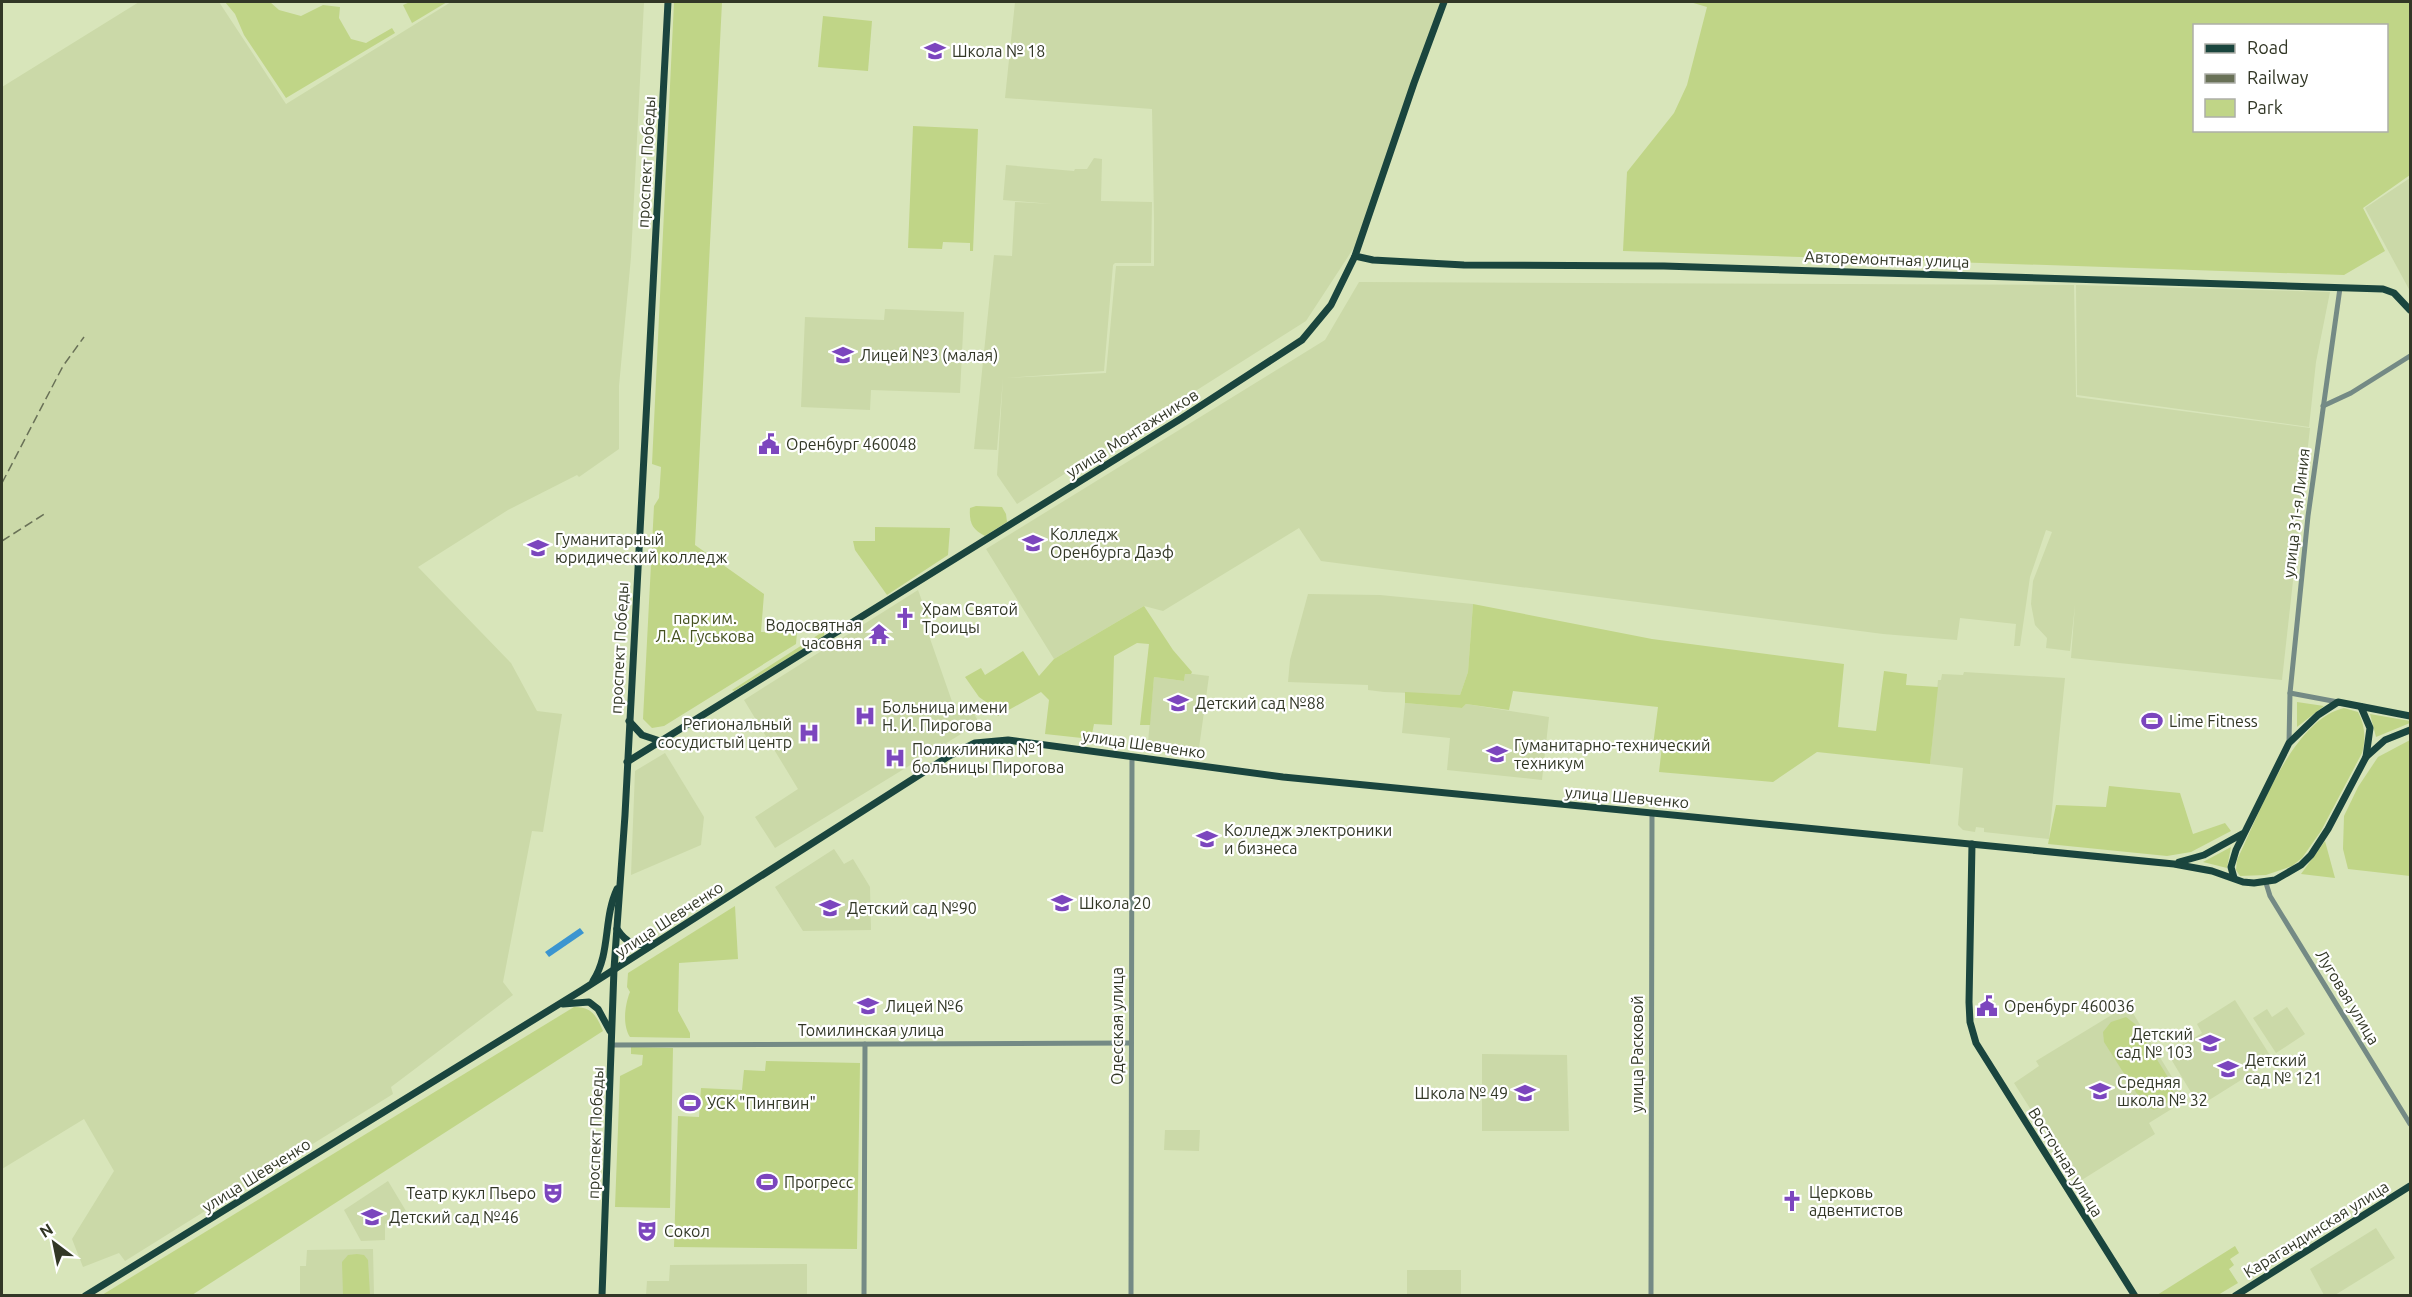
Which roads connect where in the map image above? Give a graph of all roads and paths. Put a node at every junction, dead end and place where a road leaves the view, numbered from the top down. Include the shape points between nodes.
1 (668, 2) edge
2 (1444, 2) edge
3 (1355, 256) junction
4 (2340, 288) junction
5 (2410, 310) edge
6 (2410, 356) edge
7 (2323, 406) junction
8 (2290, 693) junction
9 (2338, 702) junction
10 (2361, 707) junction
11 (2410, 716) edge
12 (629, 721) junction
13 (2410, 729) edge
14 (660, 741) junction
15 (2289, 743) junction
16 (1132, 757) junction
17 (2366, 757) junction
18 (627, 762) junction
19 (1652, 813) junction
20 (2244, 833) junction
21 (1972, 844) junction
22 (2174, 864) junction
23 (2234, 878) junction
24 (2266, 883) junction
25 (620, 884) junction
26 (617, 928) junction
27 (655, 944) junction
28 (614, 969) junction
29 (591, 984) junction
30 (557, 1005) junction
31 (612, 1034) junction
32 (1131, 1043) junction
33 (865, 1044) junction
34 (612, 1045) junction
35 (2410, 1124) edge
36 (2410, 1186) edge
37 (85, 1296) edge
38 (602, 1296) edge
39 (864, 1296) edge
40 (1131, 1296) edge
41 (1651, 1296) edge
42 (2135, 1296) edge
43 (2235, 1296) edge

1 - 12 main road, проспект Победы
2 - 3 main road, улица Монтажников
3 - 4 main road, Авторемонтная улица via 1464,265 1664,266
3 - 14 main road, улица Монтажников via 1339,291 1316,326 1283,354
4 - 5 main road, Авторемонтная улица via 2383,289 2394,293
4 - 7 street, улица 31-я Линия
6 - 7 street
7 - 8 street, улица 31-я Линия
8 - 9 street
8 - 15 street, улица 31-я Линия
9 - 10 main road
9 - 15 main road
10 - 11 main road
10 - 17 main road via 2370,728
12 - 14 main road via 642,735
12 - 18 main road, проспект Победы
13 - 17 main road via 2385,740
14 - 18 main road, улица Монтажников
15 - 20 main road
16 - 19 main road, улица Шевченко via 1283,777
16 - 27 main road, улица Шевченко via 1008,740 986,740 967,746
16 - 32 street, Одесская улица
17 - 24 main road via 2311,855 2291,872
18 - 25 main road, проспект Победы
19 - 21 main road, улица Шевченко
19 - 41 street, улица Расковой
20 - 22 main road, улица Шевченко via 2204,855
20 - 23 main road via 2231,863
21 - 22 main road, улица Шевченко
21 - 42 main road, Восточная улица via 1969,1002 1976,1042
22 - 23 main road, улица Шевченко
23 - 24 main road, улица Шевченко
24 - 35 street, Луговая улица via 2270,896
25 - 26 main road, проспект Победы
25 - 29 main road via 611,903 602,965
26 - 27 main road via 633,945
26 - 28 main road, проспект Победы
27 - 28 main road, улица Шевченко
28 - 29 main road, улица Шевченко
28 - 31 main road, проспект Победы
29 - 30 main road, улица Шевченко
30 - 31 main road via 589,1002 598,1009
30 - 37 main road, улица Шевченко
31 - 34 main road, проспект Победы
32 - 33 street, Томилинская улица
32 - 40 street, Одесская улица
33 - 34 street, Томилинская улица
33 - 39 street
34 - 38 main road, проспект Победы
36 - 43 main road, Карагандинская улица

